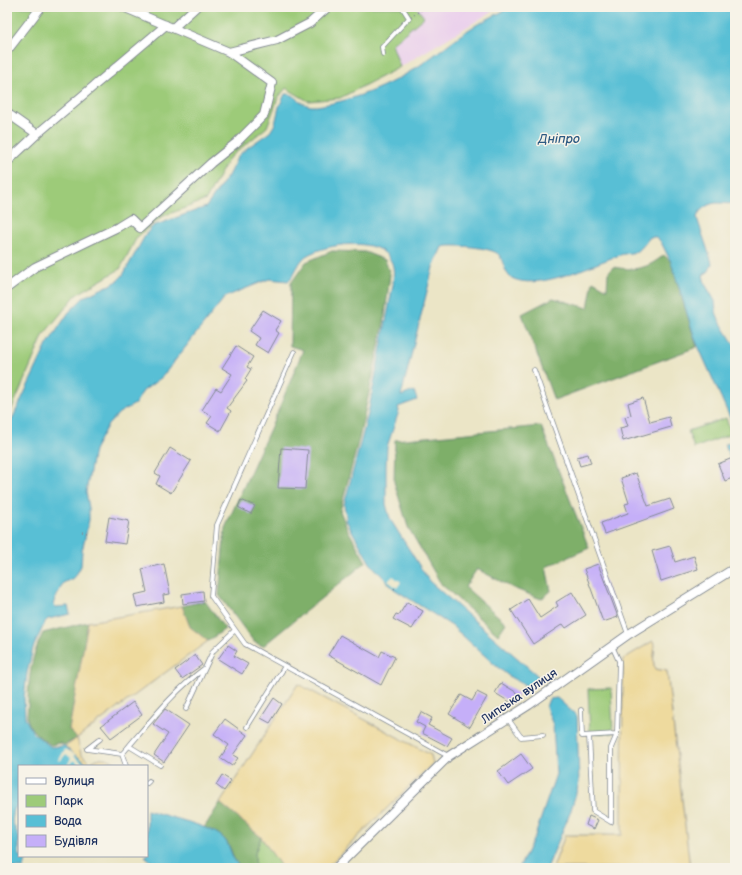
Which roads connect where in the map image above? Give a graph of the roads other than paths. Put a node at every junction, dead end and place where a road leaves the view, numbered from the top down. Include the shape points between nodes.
1 (41, 7) edge
2 (124, 7) edge
3 (196, 7) edge
4 (328, 7) edge
5 (402, 7) edge
6 (170, 26) junction
7 (7, 51) edge
8 (229, 52) junction
9 (383, 54) dead end
10 (7, 113) edge
11 (37, 134) junction
12 (7, 162) edge
13 (7, 288) edge
14 (294, 352) dead end
15 (534, 370) dead end
16 (735, 568) edge
17 (235, 630) junction
18 (629, 634) junction
19 (612, 646) junction
20 (285, 666) junction
21 (205, 668) junction
22 (186, 709) dead end
23 (581, 710) dead end
24 (508, 720) junction
25 (247, 727) dead end
26 (617, 734) junction
27 (543, 735) dead end
28 (589, 736) junction
29 (100, 739) dead end
30 (129, 746) junction
31 (122, 754) junction
32 (449, 756) junction
33 (126, 765) edge
34 (160, 765) dead end
35 (336, 868) edge

1 - 7 street
2 - 6 street
3 - 6 street
4 - 8 street via 310,24 276,40
5 - 9 lane via 409,18 382,47
6 - 8 street
6 - 11 street
8 - 13 street via 272,83 264,115 140,228 131,220 35,267
10 - 11 street
11 - 12 street
14 - 17 lane via 217,525 210,596
15 - 18 lane
16 - 18 street, Липська вулиця
17 - 20 lane via 245,644
17 - 21 lane via 213,650
18 - 19 street, Липська вулиця
19 - 24 street, Липська вулиця
19 - 26 lane via 619,661
20 - 25 lane
20 - 32 lane
21 - 22 lane
21 - 30 lane via 171,697
23 - 28 lane via 582,736
24 - 27 lane via 521,737
24 - 32 street, Липська вулиця
26 - 28 lane
26 - 28 lane via 611,748 611,822 593,811
29 - 31 lane via 87,749
30 - 31 lane
30 - 34 lane
31 - 33 lane
32 - 35 street, Липська вулиця

